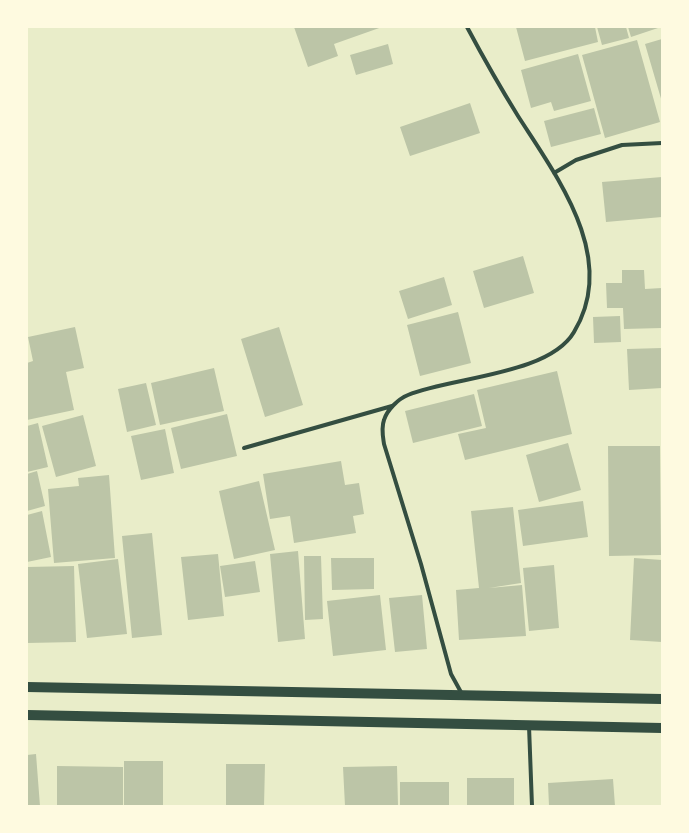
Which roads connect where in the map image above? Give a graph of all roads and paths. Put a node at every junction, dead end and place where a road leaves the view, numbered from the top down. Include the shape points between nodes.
1 (467, 27) edge
2 (662, 143) edge
3 (554, 172) junction
4 (393, 406) junction
5 (244, 448) dead end
6 (27, 687) edge
7 (463, 696) junction
8 (662, 699) edge
9 (27, 716) edge
10 (529, 726) junction
11 (662, 728) edge
12 (532, 806) edge

1 - 3 street via 492,73
2 - 3 street via 622,145 576,160
3 - 4 street via 578,218 588,258 590,284 586,304 574,333 564,346 546,356 509,370 407,395
4 - 5 street
4 - 7 street via 382,426 384,444 451,674
6 - 7 main road
7 - 8 main road
9 - 10 main road
10 - 11 main road
10 - 12 street

